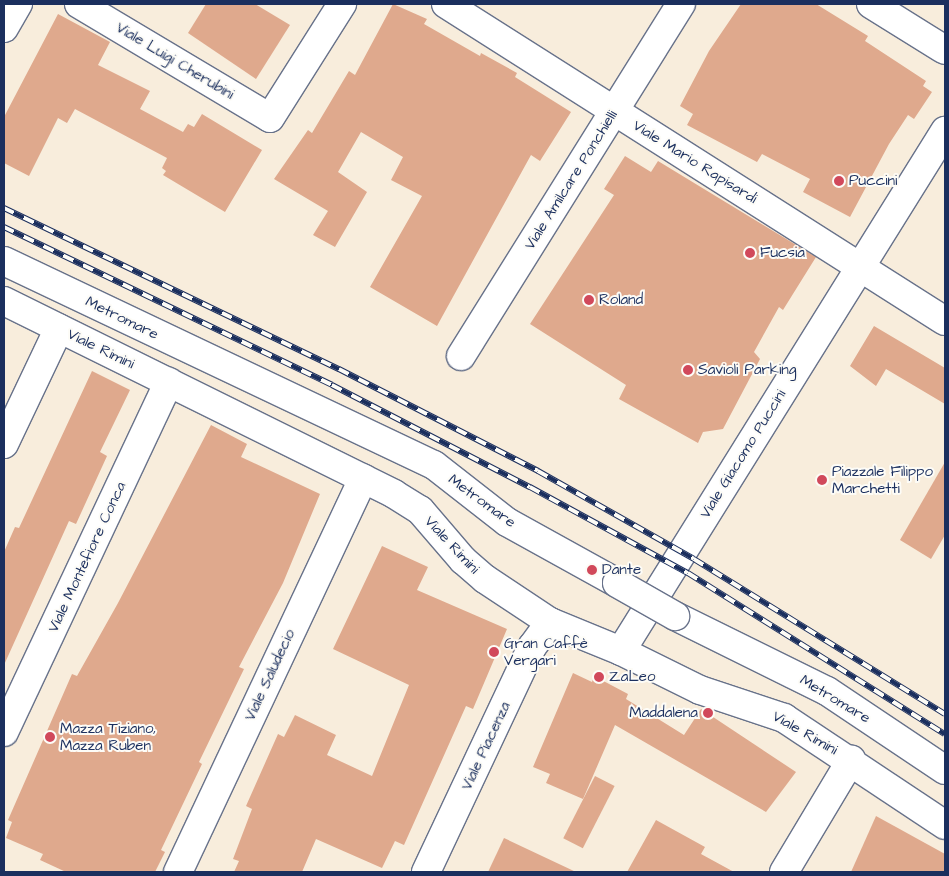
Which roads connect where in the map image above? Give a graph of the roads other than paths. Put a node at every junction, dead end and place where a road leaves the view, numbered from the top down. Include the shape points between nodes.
1 (18, 4) edge
2 (79, 4) edge
3 (342, 4) edge
4 (446, 4) edge
5 (681, 4) edge
6 (872, 4) edge
7 (4, 28) edge
8 (945, 50) edge
9 (614, 111) junction
10 (945, 131) edge
11 (4, 261) edge
12 (860, 267) junction
13 (4, 301) edge
14 (945, 321) edge
15 (59, 328) junction
16 (461, 356) dead end
17 (169, 382) junction
18 (4, 444) edge
19 (363, 478) junction
20 (550, 622) junction
21 (621, 652) junction
22 (4, 732) edge
23 (851, 760) junction
24 (945, 770) edge
25 (945, 826) edge
26 (178, 872) edge
27 (426, 872) edge
28 (784, 872) edge

1 - 7 street
2 - 3 street, Viale Luigi Cherubini via 270,118
4 - 9 street, Viale Mario Rapisardi
5 - 9 street, Viale Amilcare Ponchielli
6 - 8 street
9 - 12 street, Viale Mario Rapisardi
9 - 16 street, Viale Amilcare Ponchielli
10 - 12 street, Viale Giacomo Puccini
11 - 24 street, Metromare, bridge via 434,465 507,522 675,616 827,691
12 - 14 street, Viale Mario Rapisardi
12 - 21 street, Viale Giacomo Puccini via 767,435
13 - 15 street, Viale Rimini
15 - 17 street, Viale Rimini
15 - 18 street
17 - 19 street, Viale Rimini
17 - 22 street, Viale Montefiore Conca
19 - 20 street, Viale Rimini via 420,510 463,560 485,579
19 - 26 street, Viale Saludecio
20 - 21 street, Viale Rimini
20 - 27 street, Viale Piacenza via 532,647
21 - 23 street, Viale Rimini via 700,690 784,718
23 - 25 street, Viale Rimini
23 - 28 street

